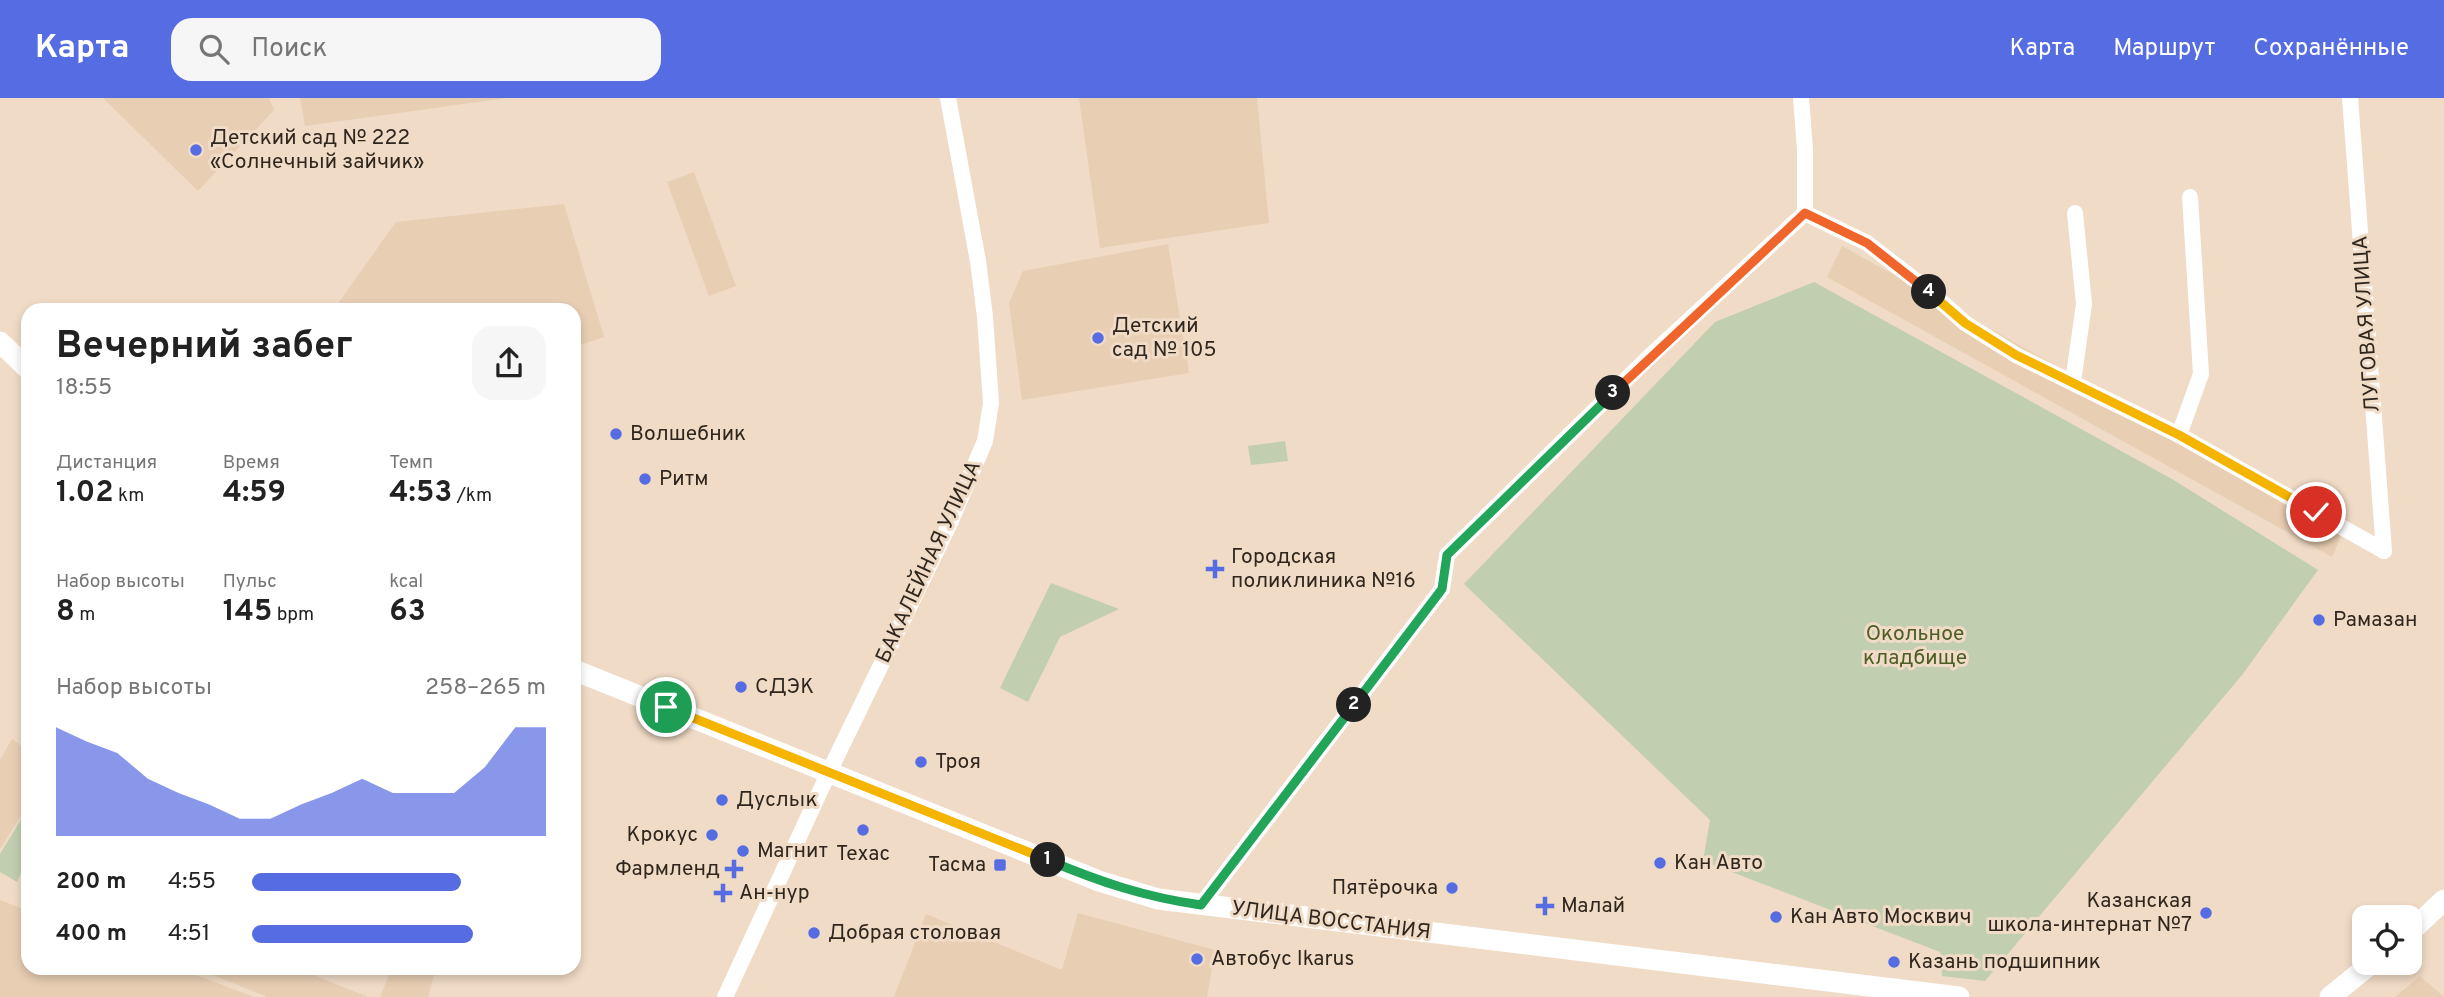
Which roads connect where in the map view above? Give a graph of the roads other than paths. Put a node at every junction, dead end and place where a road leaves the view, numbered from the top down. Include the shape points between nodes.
1 (948, 98) edge
2 (1801, 98) edge
3 (2350, 98) edge
4 (2190, 197) dead end
5 (1805, 213) junction
6 (2075, 213) dead end
7 (0, 342) edge
8 (21, 362) edge
9 (2073, 382) junction
10 (2179, 435) junction
11 (581, 673) edge
12 (829, 772) junction
13 (2444, 900) edge
14 (1201, 905) junction
15 (2422, 921) edge
16 (2357, 975) edge
17 (1906, 994) edge
18 (725, 997) edge
19 (1959, 997) edge
20 (2330, 997) edge

1 - 12 street, БАКАЛЕЙНАЯ УЛИЦА via 978,261 990,418 985,441 950,523
2 - 5 street
3 - 10 street, ЛУГОВАЯ УЛИЦА via 2384,551
4 - 10 street via 2201,374
5 - 9 street via 1867,243 1965,323 2016,355
5 - 14 street via 1648,358 1447,555 1442,589
6 - 9 street via 2084,304
7 - 8 main road
9 - 10 street
11 - 12 main road, УЛИЦА ВОССТАНИЯ
12 - 14 main road, УЛИЦА ВОССТАНИЯ via 1101,881 1158,899
12 - 18 street, БАКАЛЕЙНАЯ УЛИЦА
13 - 15 main road
14 - 17 main road, УЛИЦА ВОССТАНИЯ
16 - 20 main road
17 - 19 main road, УЛИЦА ВОССТАНИЯ

